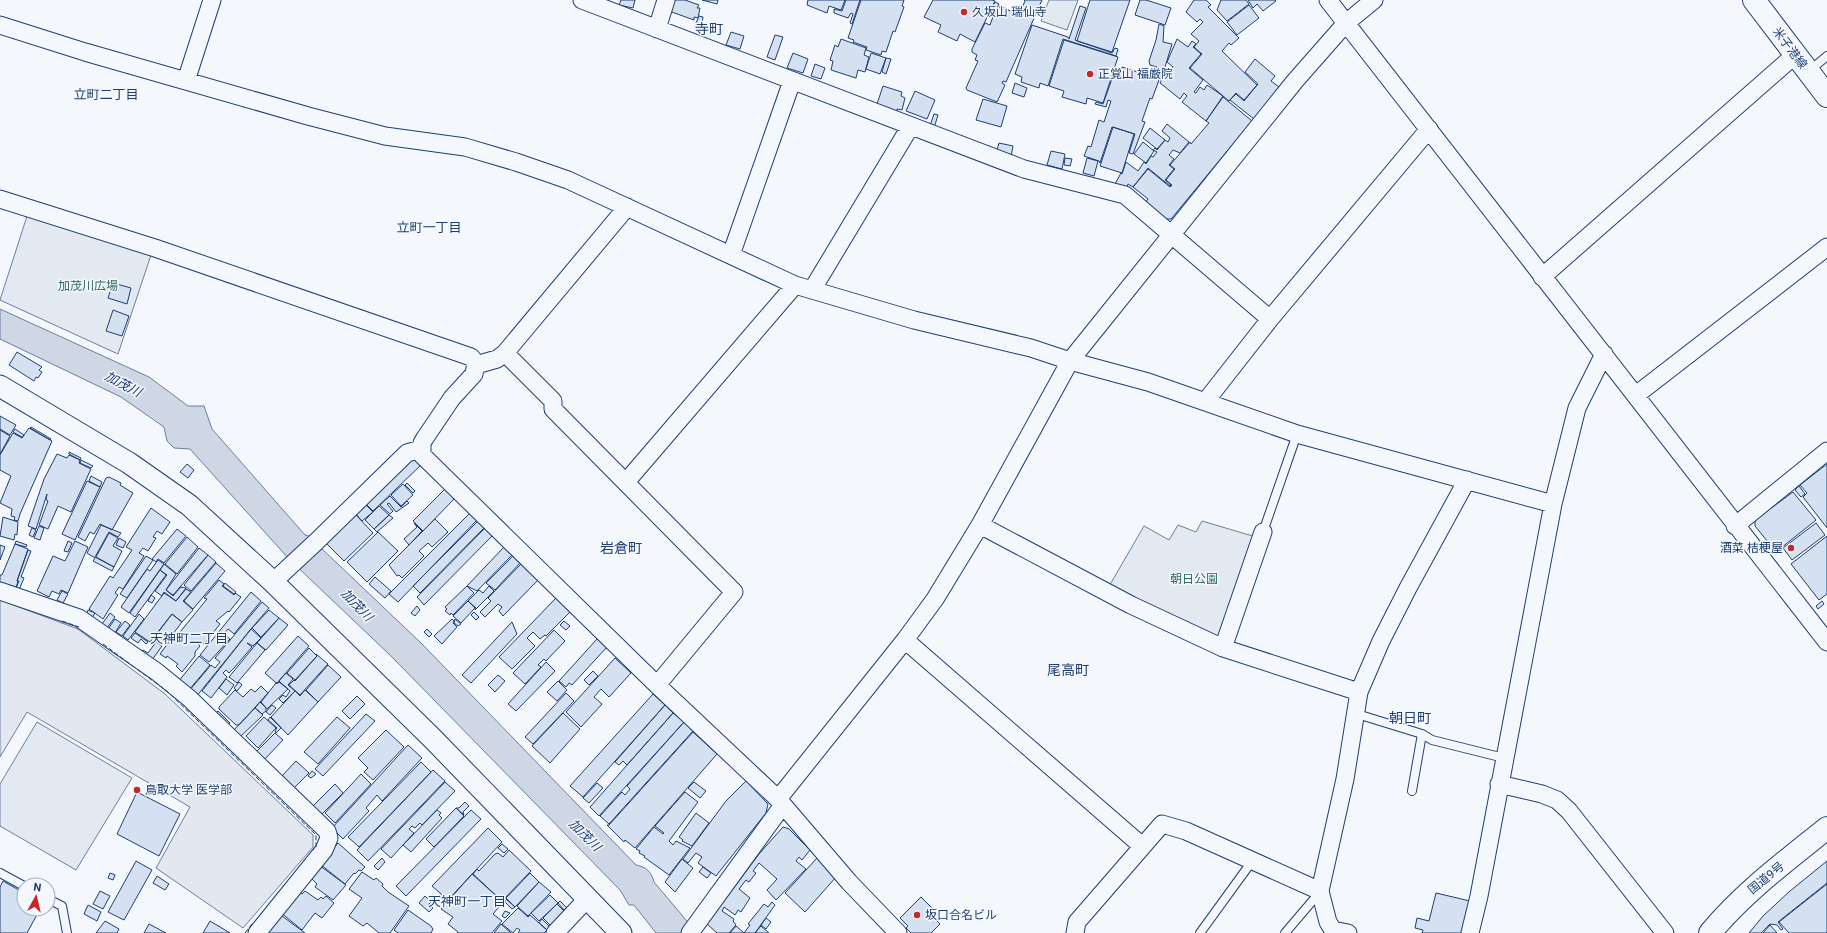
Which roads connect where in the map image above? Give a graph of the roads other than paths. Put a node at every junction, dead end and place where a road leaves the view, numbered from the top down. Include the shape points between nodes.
1 (212, 0) edge
2 (582, 0) edge
3 (666, 0) edge
4 (1328, 0) edge
5 (1374, 0) edge
6 (1754, 0) edge
7 (1346, 23) junction
8 (0, 25) edge
9 (657, 29) junction
10 (1827, 56) edge
11 (1801, 63) junction
12 (186, 81) junction
13 (792, 81) junction
14 (1827, 96) edge
15 (910, 127) junction
16 (1429, 130) junction
17 (0, 199) edge
18 (627, 207) junction
19 (1172, 235) junction
20 (1827, 247) edge
21 (731, 255) junction
22 (1542, 277) junction
23 (796, 285) junction
24 (812, 290) junction
25 (1270, 319) junction
26 (505, 353) junction
27 (1604, 354) junction
28 (1070, 361) junction
29 (476, 365) junction
30 (0, 386) edge
31 (1636, 395) junction
32 (1205, 402) junction
33 (1296, 434) junction
34 (421, 449) junction
35 (1827, 451) edge
36 (1467, 480) junction
37 (626, 482) junction
38 (1553, 504) junction
39 (980, 525) junction
40 (1736, 526) junction
41 (1263, 532) joint
42 (280, 575) junction
43 (0, 591) edge
44 (905, 640) junction
45 (1827, 642) edge
46 (1223, 648) junction
47 (657, 685) junction
48 (1359, 692) junction
49 (1356, 714) junction
50 (1422, 734) junction
51 (1504, 758) junction
52 (1499, 784) junction
53 (1412, 791) dead end
54 (780, 802) junction
55 (1827, 828) edge
56 (1142, 846) junction
57 (1254, 860) junction
58 (0, 873) edge
59 (16, 882) edge
60 (1320, 891) junction
61 (587, 898) junction
62 (56, 903) edge
63 (1337, 932) edge
64 (67, 933) edge
65 (256, 933) edge
66 (555, 933) edge
67 (621, 933) edge
68 (690, 933) edge
69 (898, 933) edge
70 (1075, 933) edge
71 (1200, 933) edge
72 (1285, 933) edge
73 (1470, 933) edge
74 (1665, 933) edge
75 (1710, 933) edge

1 - 12 street
2 - 9 street
3 - 9 street
4 - 7 street
5 - 7 street
6 - 11 main road, 米子港線
7 - 16 street
7 - 19 street via 1295,80
8 - 12 street
9 - 13 street
10 - 11 lane
11 - 14 main road, 米子港線
11 - 22 street
12 - 18 street via 386,136 465,147 568,180
13 - 15 street
13 - 21 street
15 - 19 street via 1024,169 1125,196
15 - 24 street
16 - 22 street
16 - 25 street
17 - 29 street via 155,248 468,355
18 - 21 street
18 - 26 street
19 - 25 street
19 - 28 street
20 - 31 street
21 - 23 street
22 - 27 street
23 - 24 street
23 - 37 street
24 - 28 street via 914,320 1031,348
25 - 32 street
26 - 29 street via 497,359
26 - 37 street via 553,401 553,409
27 - 31 street
27 - 38 street via 1577,408
28 - 32 street via 1148,382
28 - 39 street
29 - 34 street via 474,374 452,398 425,438
30 - 42 street via 129,463 189,505
31 - 40 street
32 - 33 street
33 - 36 street
33 - 41 lane
34 - 42 street via 407,453
34 - 47 street via 426,460
35 - 40 street
36 - 38 street
36 - 48 street via 1381,641
37 - 47 street via 734,592
38 - 51 street
39 - 44 street via 935,599
39 - 46 street via 1131,605
40 - 45 street
41 - 46 street
42 - 61 street via 433,739
43 - 65 street via 79,618 157,672 189,698 326,831 329,838 324,850
44 - 54 street
44 - 56 street
46 - 48 street
47 - 54 street
48 - 49 street
49 - 50 lane
49 - 60 street via 1334,834
50 - 51 lane via 1432,740
50 - 53 lane
51 - 52 street
52 - 73 street
52 - 74 street via 1557,800 1569,811
54 - 68 street
54 - 69 street via 849,882
55 - 75 main road, 国道9号 via 1748,892
56 - 57 street via 1162,824 1186,831
56 - 70 street via 1077,922
57 - 60 street
57 - 71 lane
58 - 59 lane
60 - 63 street via 1328,922
60 - 72 lane
61 - 66 street
61 - 67 street
62 - 64 lane via 62,906

